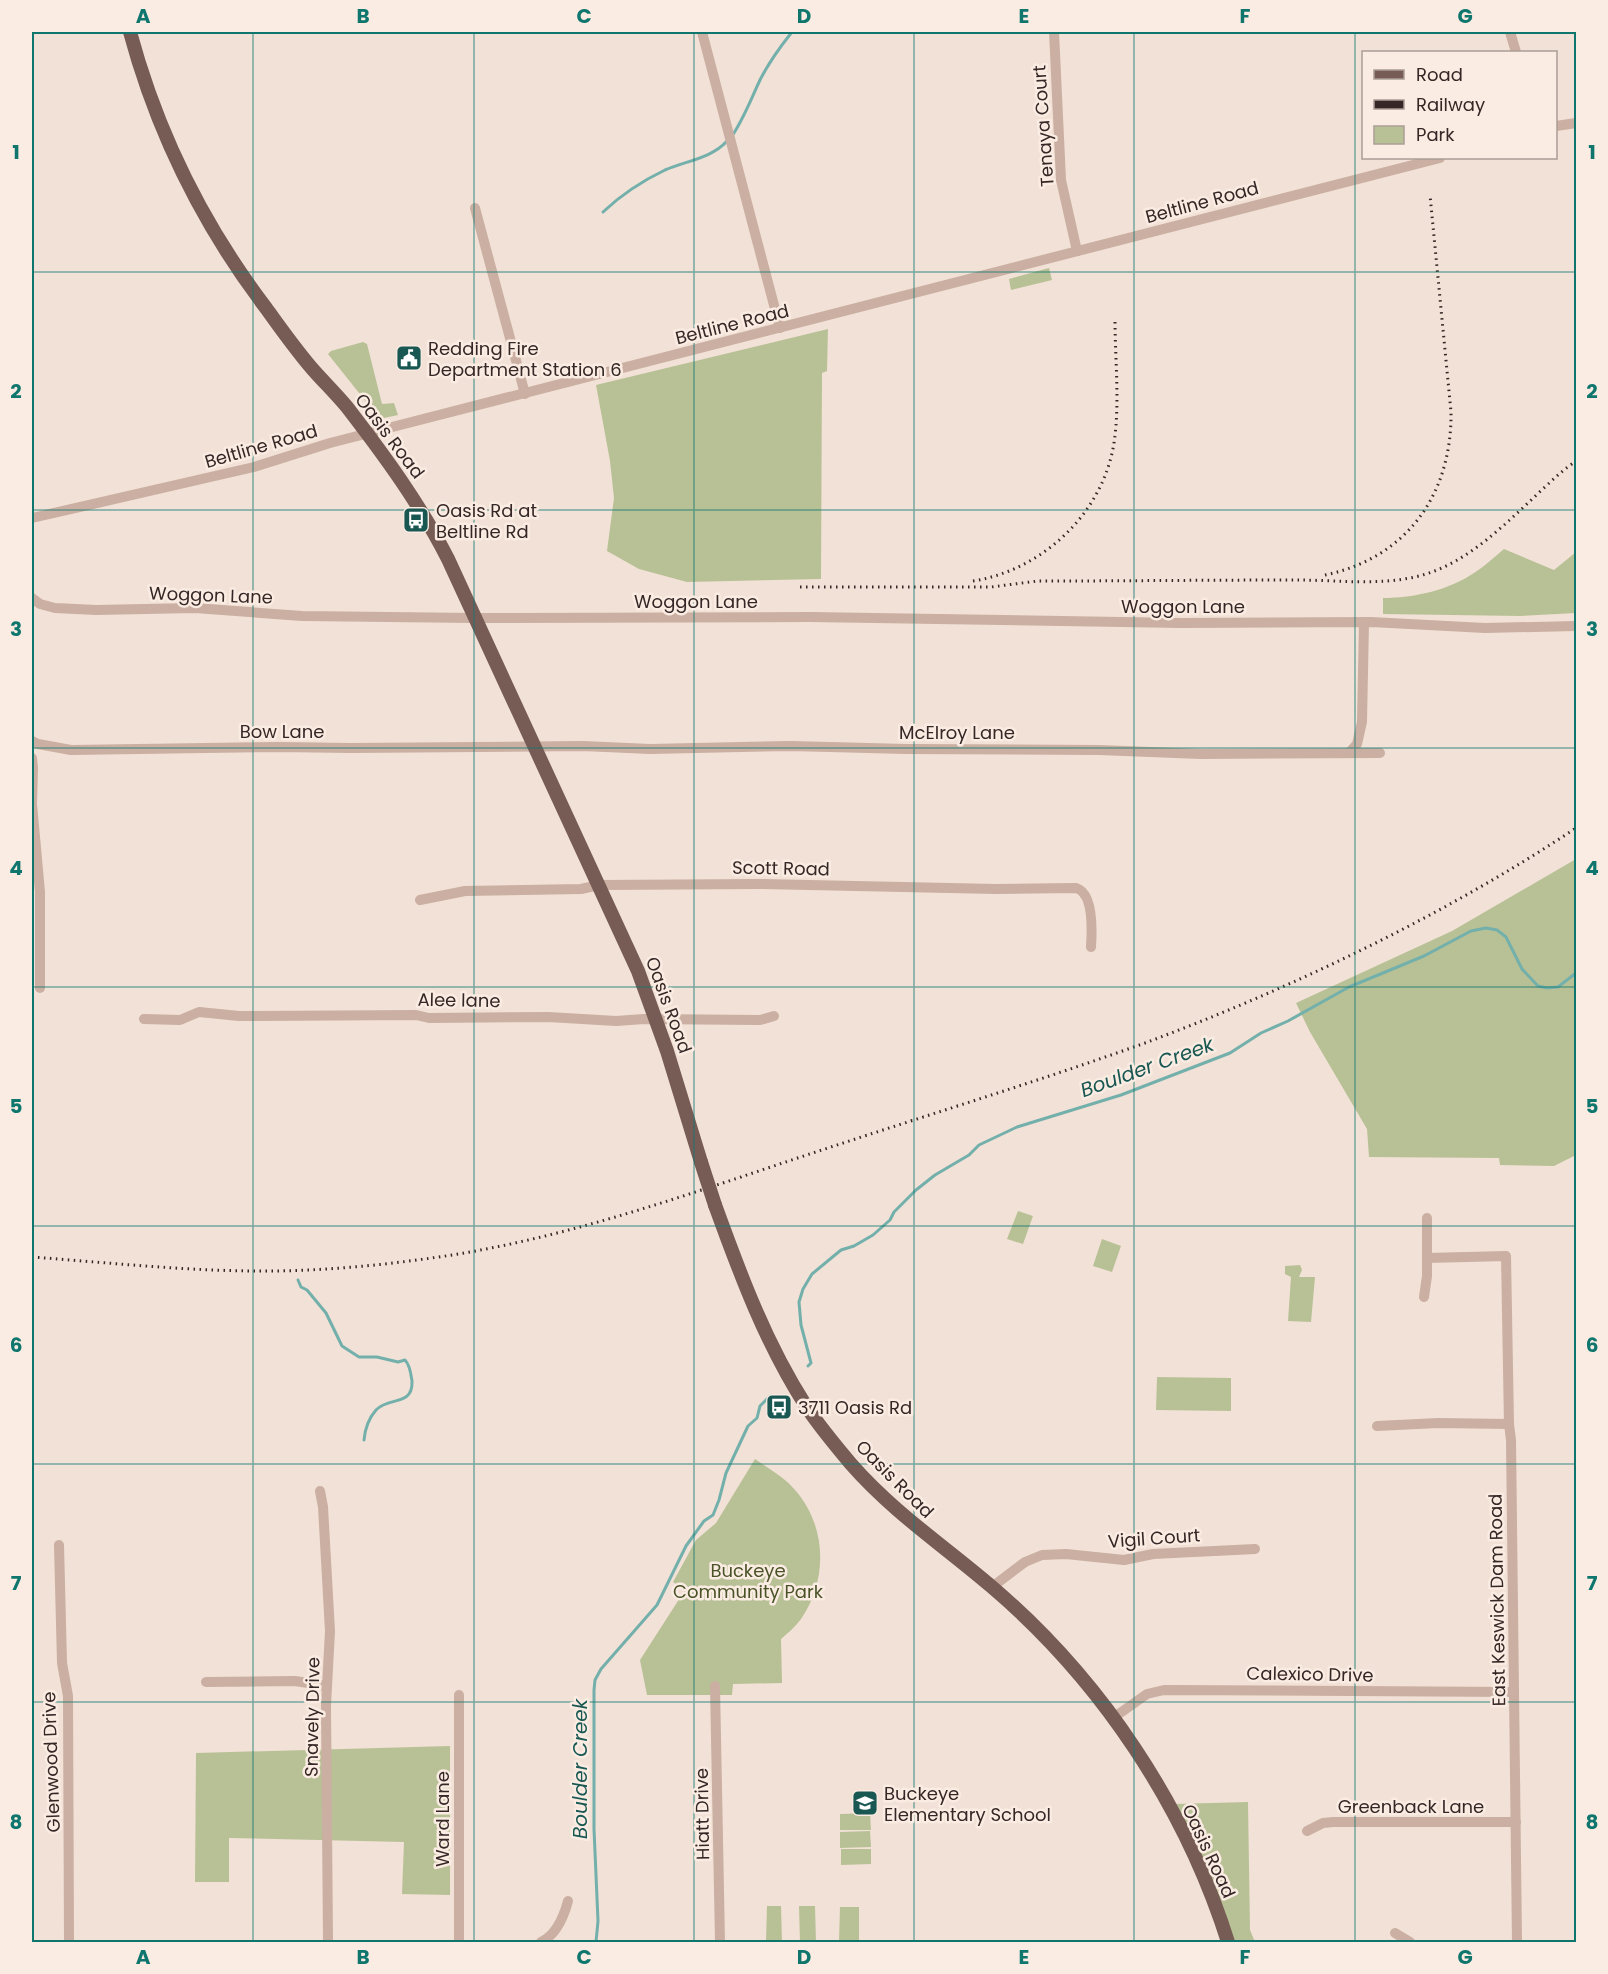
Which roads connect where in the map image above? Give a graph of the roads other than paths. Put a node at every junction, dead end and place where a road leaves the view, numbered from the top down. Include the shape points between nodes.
1 (130, 32) edge
2 (702, 32) edge
3 (1054, 32) edge
4 (1510, 32) edge
5 (1516, 51) edge
6 (1576, 123) edge
7 (1557, 126) edge
8 (1436, 159) edge
9 (476, 208) dead end
10 (1077, 251) junction
11 (780, 328) junction
12 (525, 394) junction
13 (367, 434) junction
14 (32, 518) edge
15 (32, 598) edge
16 (474, 618) junction
17 (1364, 622) junction
18 (1576, 626) edge
19 (32, 741) edge
20 (534, 748) junction
21 (1349, 753) junction
22 (1380, 753) dead end
23 (32, 758) edge
24 (599, 885) junction
25 (420, 900) dead end
26 (1091, 947) dead end
27 (40, 988) dead end
28 (774, 1016) dead end
29 (144, 1019) dead end
30 (656, 1019) junction
31 (1426, 1218) dead end
32 (1427, 1258) junction
33 (1424, 1297) dead end
34 (1509, 1425) junction
35 (1377, 1426) dead end
36 (320, 1491) dead end
37 (59, 1545) dead end
38 (1255, 1549) dead end
39 (992, 1587) junction
40 (206, 1682) dead end
41 (327, 1686) junction
42 (715, 1686) dead end
43 (1514, 1692) junction
44 (459, 1695) dead end
45 (1113, 1718) junction
46 (1516, 1822) junction
47 (1307, 1831) dead end
48 (568, 1901) dead end
49 (1395, 1933) dead end
50 (69, 1942) edge
51 (328, 1942) edge
52 (459, 1942) edge
53 (541, 1942) edge
54 (720, 1942) edge
55 (1228, 1942) edge
56 (1410, 1942) edge
57 (1517, 1942) edge

1 - 13 main road, Oasis Road via 168,142 210,225 266,309
2 - 11 street
3 - 10 street, Tenaya Court via 1061,180
4 - 5 street
6 - 7 street
8 - 10 street, Beltline Road
9 - 12 street
10 - 11 street, Beltline Road
11 - 12 street, Beltline Road
12 - 13 street, Beltline Road
13 - 14 street, Beltline Road via 254,467
13 - 16 main road, Oasis Road via 430,524
15 - 16 street, Woggon Lane via 55,608 96,610 195,608 302,616
16 - 17 street, Woggon Lane
16 - 20 main road, Oasis Road
17 - 18 street, Woggon Lane via 1485,628
17 - 21 street via 1362,722 1357,744
19 - 20 street, Bow Lane via 71,750
20 - 21 street, McElroy Lane via 791,746
20 - 24 main road, Oasis Road
21 - 22 street, McElroy Lane
23 - 27 street via 40,892
24 - 25 street, Scott Road via 581,889 465,891
24 - 26 street, Scott Road via 1076,888 1086,895
24 - 30 main road, Oasis Road
28 - 30 street, Alee lane via 760,1020
29 - 30 street, Alee lane via 180,1020 199,1012 239,1016
30 - 39 main road, Oasis Road, bridge via 715,1205 755,1310 787,1374 815,1418 885,1500
31 - 32 street
32 - 33 street
32 - 34 street, East Keswick Dam Road via 1506,1256
34 - 35 street
34 - 43 street, East Keswick Dam Road
36 - 41 street, Snavely Drive via 330,1632
37 - 50 street, Glenwood Drive via 62,1663 68,1696
38 - 39 street, Vigil Court via 1153,1554 1124,1560 1042,1555 1025,1562
39 - 45 main road, Oasis Road via 1058,1652
40 - 41 street via 295,1681
41 - 51 street, Snavely Drive
42 - 54 street, Hiatt Drive
43 - 45 street, Calexico Drive via 1171,1689 1147,1694
43 - 46 street, East Keswick Dam Road
44 - 52 street, Ward Lane
45 - 55 main road, Oasis Road via 1181,1828
46 - 47 street, Greenback Lane via 1333,1822
46 - 57 street, East Keswick Dam Road
48 - 53 street via 552,1935
49 - 56 street

